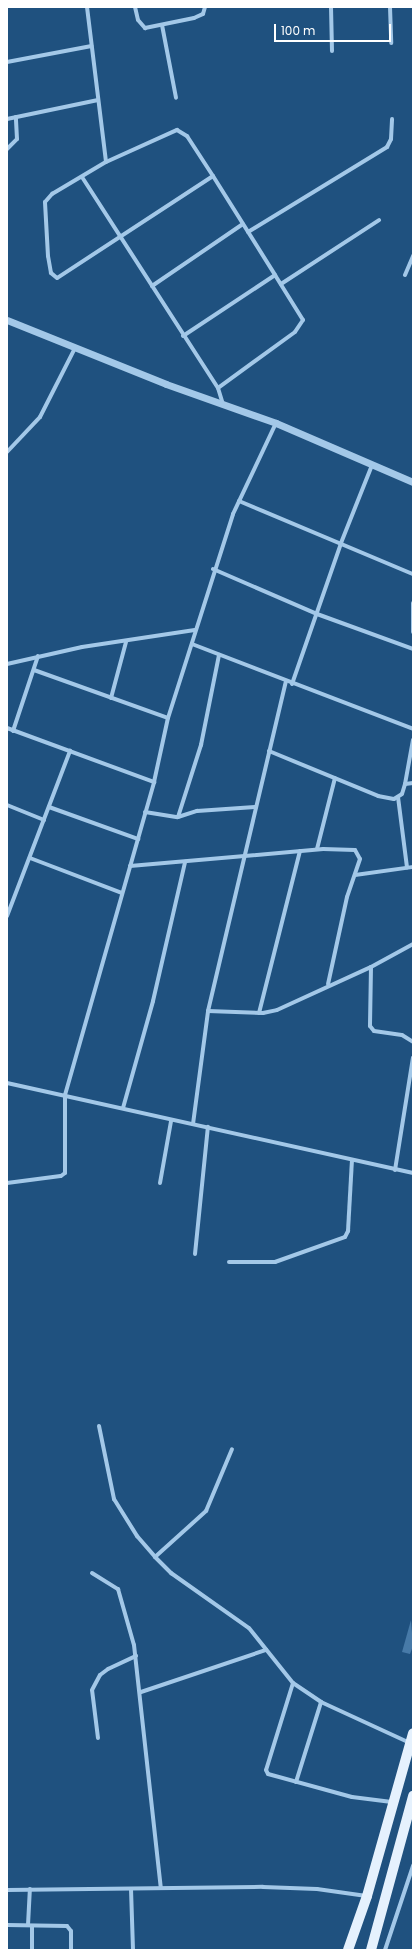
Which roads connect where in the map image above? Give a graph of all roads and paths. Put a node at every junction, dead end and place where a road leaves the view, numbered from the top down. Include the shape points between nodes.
1 (87, 7) edge
2 (135, 7) edge
3 (205, 7) edge
4 (331, 7) edge
5 (390, 7) edge
6 (162, 25) junction
7 (391, 43) dead end
8 (92, 46) junction
9 (332, 51) dead end
10 (7, 62) edge
11 (176, 98) dead end
12 (98, 100) junction
13 (16, 117) junction
14 (7, 119) edge
15 (392, 119) dead end
16 (7, 149) edge
17 (106, 162) junction
18 (213, 176) junction
19 (82, 177) junction
20 (379, 220) dead end
21 (243, 224) junction
22 (248, 232) junction
23 (120, 236) junction
24 (413, 256) edge
25 (276, 275) junction
26 (405, 275) dead end
27 (281, 284) junction
28 (152, 286) junction
29 (7, 320) edge
30 (183, 336) junction
31 (75, 348) junction
32 (218, 388) junction
33 (223, 404) junction
34 (276, 423) junction
35 (7, 452) edge
36 (372, 465) junction
37 (413, 482) edge
38 (239, 501) junction
39 (341, 543) junction
40 (214, 569) junction
41 (413, 574) edge
42 (413, 603) edge
43 (317, 614) junction
44 (195, 630) junction
45 (413, 632) edge
46 (126, 642) junction
47 (192, 644) junction
48 (413, 649) edge
49 (219, 655) junction
50 (38, 656) junction
51 (7, 664) edge
52 (34, 670) junction
53 (286, 682) junction
54 (292, 684) junction
55 (111, 698) junction
56 (168, 718) junction
57 (7, 728) edge
58 (413, 729) edge
59 (13, 731) junction
60 (413, 740) edge
61 (70, 751) junction
62 (269, 752) junction
63 (336, 778) junction
64 (154, 782) junction
65 (413, 783) edge
66 (405, 784) junction
67 (398, 797) junction
68 (7, 805) edge
69 (49, 807) junction
70 (255, 807) junction
71 (145, 812) junction
72 (178, 817) junction
73 (44, 820) junction
74 (138, 839) junction
75 (317, 849) junction
76 (300, 851) junction
77 (243, 857) junction
78 (30, 858) junction
79 (185, 862) junction
80 (130, 866) junction
81 (413, 866) edge
82 (407, 867) junction
83 (354, 875) junction
84 (122, 893) junction
85 (7, 916) edge
86 (413, 944) edge
87 (371, 967) junction
88 (328, 984) junction
89 (208, 1011) junction
90 (259, 1012) junction
91 (413, 1042) edge
92 (413, 1057) edge
93 (7, 1083) edge
94 (65, 1095) junction
95 (123, 1108) junction
96 (171, 1121) junction
97 (193, 1124) junction
98 (208, 1127) junction
99 (352, 1160) junction
100 (395, 1170) junction
101 (413, 1173) edge
102 (7, 1183) edge
103 (160, 1183) dead end
104 (195, 1254) dead end
105 (229, 1262) dead end
106 (99, 1426) dead end
107 (232, 1449) dead end
108 (155, 1557) junction
109 (92, 1573) dead end
110 (266, 1650) junction
111 (136, 1656) junction
112 (293, 1682) junction
113 (141, 1692) junction
114 (321, 1702) junction
115 (98, 1738) dead end
116 (411, 1738) edge
117 (296, 1782) junction
118 (413, 1796) edge
119 (392, 1802) junction
120 (412, 1869) edge
121 (161, 1888) junction
122 (30, 1889) junction
123 (131, 1889) junction
124 (7, 1890) edge
125 (367, 1896) junction
126 (7, 1925) edge
127 (30, 1926) junction
128 (32, 1950) edge
129 (71, 1950) edge
130 (133, 1950) edge
131 (348, 1950) edge
132 (371, 1950) edge
133 (385, 1950) edge

1 - 8 street
2 - 6 street via 143,27
3 - 6 street via 201,16
4 - 9 street
5 - 7 street
6 - 11 street
8 - 10 street
8 - 12 street
12 - 13 street
12 - 17 street
13 - 14 street
13 - 16 street via 17,139
15 - 22 street via 391,139 386,146
17 - 18 street via 177,130 187,136
17 - 19 street
18 - 21 street
18 - 23 street
19 - 23 street
19 - 23 street via 52,194 45,202 53,276 60,276
20 - 27 street
21 - 22 street
21 - 28 street
22 - 25 street
23 - 28 street
24 - 26 street
25 - 27 street
25 - 30 street
27 - 32 street via 302,319 301,325
28 - 30 street
29 - 31 street
30 - 32 street
31 - 33 street
31 - 35 street via 40,417
32 - 33 street
33 - 34 street
34 - 36 street
34 - 38 street
36 - 37 street
36 - 39 street
38 - 39 street
38 - 40 street
39 - 41 street
39 - 43 street
40 - 43 street
40 - 44 street
42 - 45 street
43 - 48 street
43 - 54 street
44 - 46 street
44 - 47 street
46 - 50 street
46 - 55 street
47 - 49 street
47 - 56 street
49 - 53 street
49 - 72 street via 201,745
50 - 51 street
50 - 52 street
52 - 55 street
52 - 59 street
53 - 54 street
53 - 62 street
54 - 58 street
55 - 56 street
56 - 64 street
57 - 59 street
59 - 61 street
60 - 66 street
61 - 64 street
61 - 69 street
62 - 63 street
62 - 70 street
63 - 67 street via 378,796
63 - 75 street
64 - 71 street
65 - 66 street
66 - 67 street
67 - 82 street
68 - 73 street
69 - 73 street
69 - 74 street
70 - 72 street via 197,811
70 - 77 street
71 - 72 street
71 - 74 street
73 - 78 street
74 - 80 street
75 - 76 street
75 - 83 street via 355,850 360,859
76 - 77 street
76 - 90 street
77 - 79 street
77 - 89 street
78 - 84 street
78 - 85 street
79 - 80 street
79 - 95 street via 153,1002
80 - 84 street
81 - 82 street
82 - 83 street
83 - 88 street
84 - 94 street
86 - 87 street
87 - 88 street
87 - 91 street via 370,1026 374,1031 402,1035
88 - 90 street via 277,1010
89 - 90 street
89 - 97 street
92 - 100 street
93 - 94 street
94 - 95 street
94 - 102 street via 64,1175
95 - 96 street
96 - 97 street
96 - 103 street
97 - 98 street
98 - 99 street
98 - 104 street
99 - 100 street
99 - 105 street via 345,1237 275,1262
100 - 101 street
106 - 108 street via 114,1499
107 - 108 street via 206,1511
108 - 110 street via 182,1581 232,1613 258,1638
109 - 111 street via 118,1589
110 - 112 street
110 - 113 street
111 - 113 street
111 - 115 street via 100,1675 92,1690
112 - 114 street
112 - 117 street via 266,1770 270,1776
113 - 121 street
114 - 116 street
114 - 117 street
116 - 119 main road
117 - 119 street via 352,1797
118 - 132 main road
119 - 125 main road
120 - 133 street
121 - 123 street
121 - 125 street via 290,1888
122 - 123 street
122 - 124 street
122 - 127 street
123 - 130 street
125 - 131 main road
126 - 127 street
127 - 128 street
127 - 129 street via 67,1926 71,1931

